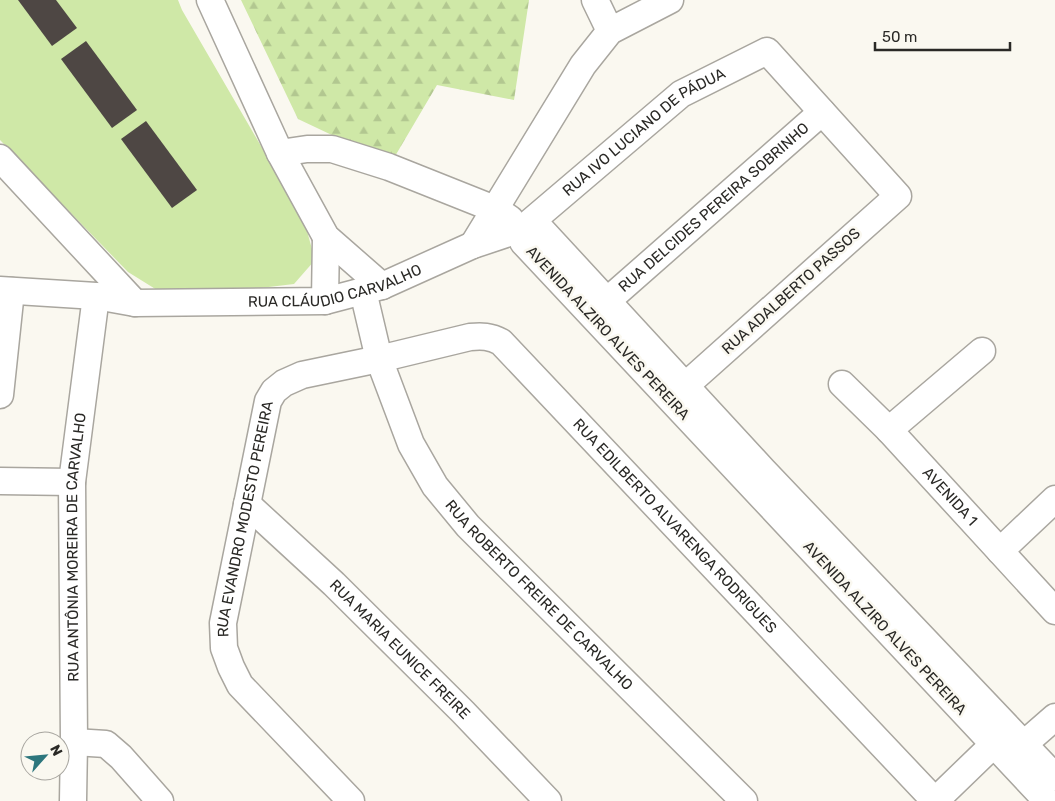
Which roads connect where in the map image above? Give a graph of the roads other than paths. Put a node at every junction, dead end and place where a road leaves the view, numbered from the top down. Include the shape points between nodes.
1 (210, 0) edge
2 (595, 0) edge
3 (670, 0) edge
4 (610, 31) junction
5 (822, 112) junction
6 (280, 153) junction
7 (0, 158) edge
8 (497, 210) junction
9 (526, 226) junction
10 (326, 237) junction
11 (474, 245) junction
12 (373, 288) junction
13 (5, 290) edge
14 (96, 296) junction
15 (325, 301) junction
16 (606, 301) junction
17 (135, 303) junction
18 (982, 351) dead end
19 (378, 359) junction
20 (842, 384) dead end
21 (685, 386) junction
22 (0, 395) edge
23 (889, 430) junction
24 (0, 481) edge
25 (72, 482) junction
26 (1055, 499) edge
27 (247, 504) junction
28 (1000, 551) junction
29 (1055, 612) edge
30 (1055, 717) edge
31 (74, 742) junction
32 (1008, 744) junction
33 (1055, 777) edge
34 (73, 801) edge
35 (160, 801) edge
36 (351, 801) edge
37 (548, 801) edge
38 (744, 801) edge
39 (935, 801) edge
40 (1046, 801) edge

1 - 6 street
2 - 4 street
3 - 4 street
4 - 8 street via 583,65
5 - 9 street, RUA IVO LUCIANO DE PÁDUA via 767,51 681,94
5 - 16 street, RUA DELCIDES PEREIRA SOBRINHO
5 - 21 street, RUA ADALBERTO PASSOS via 898,196
6 - 8 street via 332,149 389,167
6 - 10 street
7 - 17 street
8 - 9 street
8 - 11 street
9 - 11 street, RUA CLÁUDIO CARVALHO
9 - 16 street, AVENIDA ALZIRO ALVES PEREIRA via 538,226
9 - 32 street, AVENIDA ALZIRO ALVES PEREIRA via 521,231 523,242
10 - 12 street
10 - 15 street
11 - 12 street, RUA CLÁUDIO CARVALHO
12 - 15 street, RUA CLÁUDIO CARVALHO
12 - 19 street, RUA ROBERTO FREIRE DE CARVALHO
13 - 14 street, RUA CLÁUDIO CARVALHO
13 - 22 street
14 - 17 street, RUA CLÁUDIO CARVALHO
14 - 25 street, RUA ANTÔNIA MOREIRA DE CARVALHO
15 - 17 street, RUA CLÁUDIO CARVALHO
16 - 21 street, AVENIDA ALZIRO ALVES PEREIRA
18 - 23 street
19 - 27 street, RUA EVANDRO MODESTO PEREIRA via 302,375 274,391 268,401
19 - 38 street, RUA ROBERTO FREIRE DE CARVALHO via 411,444 435,486 451,506
19 - 39 street, RUA EDILBERTO ALVARENGA RODRIGUES via 470,337 493,337 501,342
20 - 23 street, AVENIDA 1
21 - 32 street, AVENIDA ALZIRO ALVES PEREIRA
23 - 28 street, AVENIDA 1
24 - 25 street
25 - 31 street, RUA ANTÔNIA MOREIRA DE CARVALHO
26 - 28 street
27 - 36 street, RUA EVANDRO MODESTO PEREIRA via 223,623 224,648 240,685
27 - 37 street, RUA MARIA EUNICE FREIRE via 334,584
28 - 29 street, AVENIDA 1
30 - 32 street
31 - 34 street, RUA ANTÔNIA MOREIRA DE CARVALHO
31 - 35 street via 106,744
32 - 33 street, AVENIDA ALZIRO ALVES PEREIRA
32 - 39 street
32 - 40 street, AVENIDA ALZIRO ALVES PEREIRA

